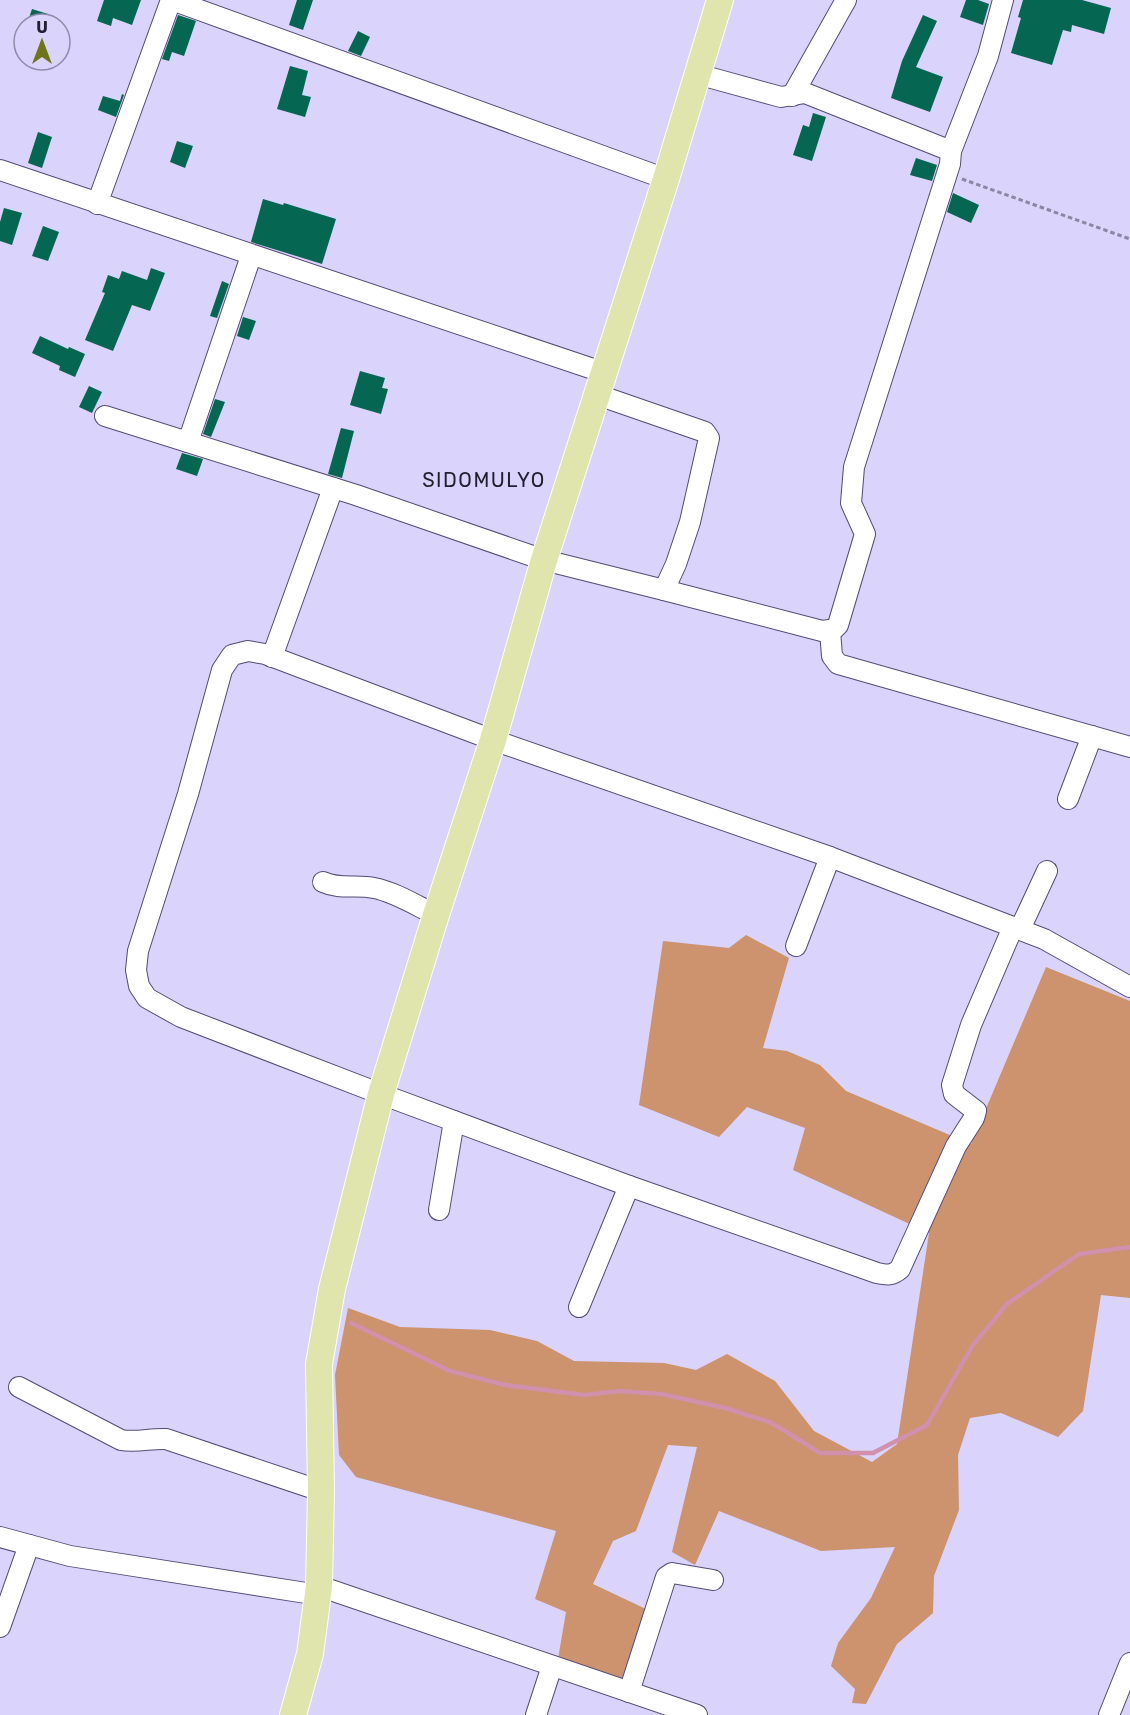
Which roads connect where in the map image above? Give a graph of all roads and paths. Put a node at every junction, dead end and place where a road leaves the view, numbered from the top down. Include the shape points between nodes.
1 (172, 0) edge
2 (720, 0) edge
3 (846, 0) edge
4 (999, 1) edge
5 (697, 74) junction
6 (792, 96) junction
7 (951, 151) junction
8 (0, 170) edge
9 (946, 174) junction
10 (666, 179) junction
11 (97, 204) junction
12 (1130, 239) edge
13 (251, 256) junction
14 (602, 384) junction
15 (105, 416) dead end
16 (188, 442) junction
17 (333, 488) junction
18 (544, 560) junction
19 (664, 590) junction
20 (830, 631) junction
21 (272, 657) junction
22 (1092, 736) junction
23 (493, 740) junction
24 (1130, 747) edge
25 (1068, 798) dead end
26 (830, 857) junction
27 (1047, 871) dead end
28 (323, 882) dead end
29 (436, 915) junction
30 (1016, 928) junction
31 (796, 946) dead end
32 (1130, 987) edge
33 (381, 1094) junction
34 (454, 1121) junction
35 (629, 1186) junction
36 (439, 1210) dead end
37 (579, 1307) dead end
38 (19, 1388) dead end
39 (321, 1491) junction
40 (0, 1537) edge
41 (29, 1545) junction
42 (714, 1580) dead end
43 (319, 1591) junction
44 (0, 1628) edge
45 (1130, 1663) edge
46 (552, 1666) junction
47 (628, 1692) junction
48 (293, 1715) edge
49 (536, 1715) edge
50 (697, 1715) edge
51 (1109, 1715) edge

1 - 10 street
1 - 11 street
2 - 5 main road
3 - 6 street
4 - 7 street via 988,56
5 - 6 street via 781,97
5 - 10 main road
6 - 7 street via 812,95
7 - 9 street
8 - 11 street
9 - 12 path
9 - 20 street via 854,466 851,503 864,540 840,620
10 - 14 main road
11 - 13 street
13 - 14 street
13 - 16 street
14 - 18 main road
14 - 19 street via 705,432 710,438 690,522
15 - 16 street
16 - 17 street
17 - 18 street
17 - 21 street
18 - 19 street
18 - 23 main road
19 - 20 street
20 - 22 street via 832,656 838,664
21 - 23 street
21 - 33 street via 239,652 232,655 222,670 138,951 139,986 147,998 181,1017
22 - 24 street
22 - 25 street
23 - 26 street
23 - 29 main road
26 - 30 street
26 - 31 street
27 - 30 street
28 - 29 street via 335,887 381,890
29 - 33 main road
30 - 32 street via 1078,956
30 - 35 street via 971,1024 952,1085 954,1094 976,1111 974,1118 956,1146 895,1274 877,1273
33 - 34 street
33 - 39 main road via 332,1289 323,1341
34 - 35 street
34 - 36 street
35 - 37 street
38 - 39 street via 121,1440 166,1439
39 - 43 main road
40 - 41 street
41 - 43 street via 70,1556
41 - 44 street
42 - 47 street via 672,1573 666,1577
43 - 46 street
43 - 48 main road via 310,1653
45 - 51 street
46 - 47 street
46 - 49 street
47 - 50 street

